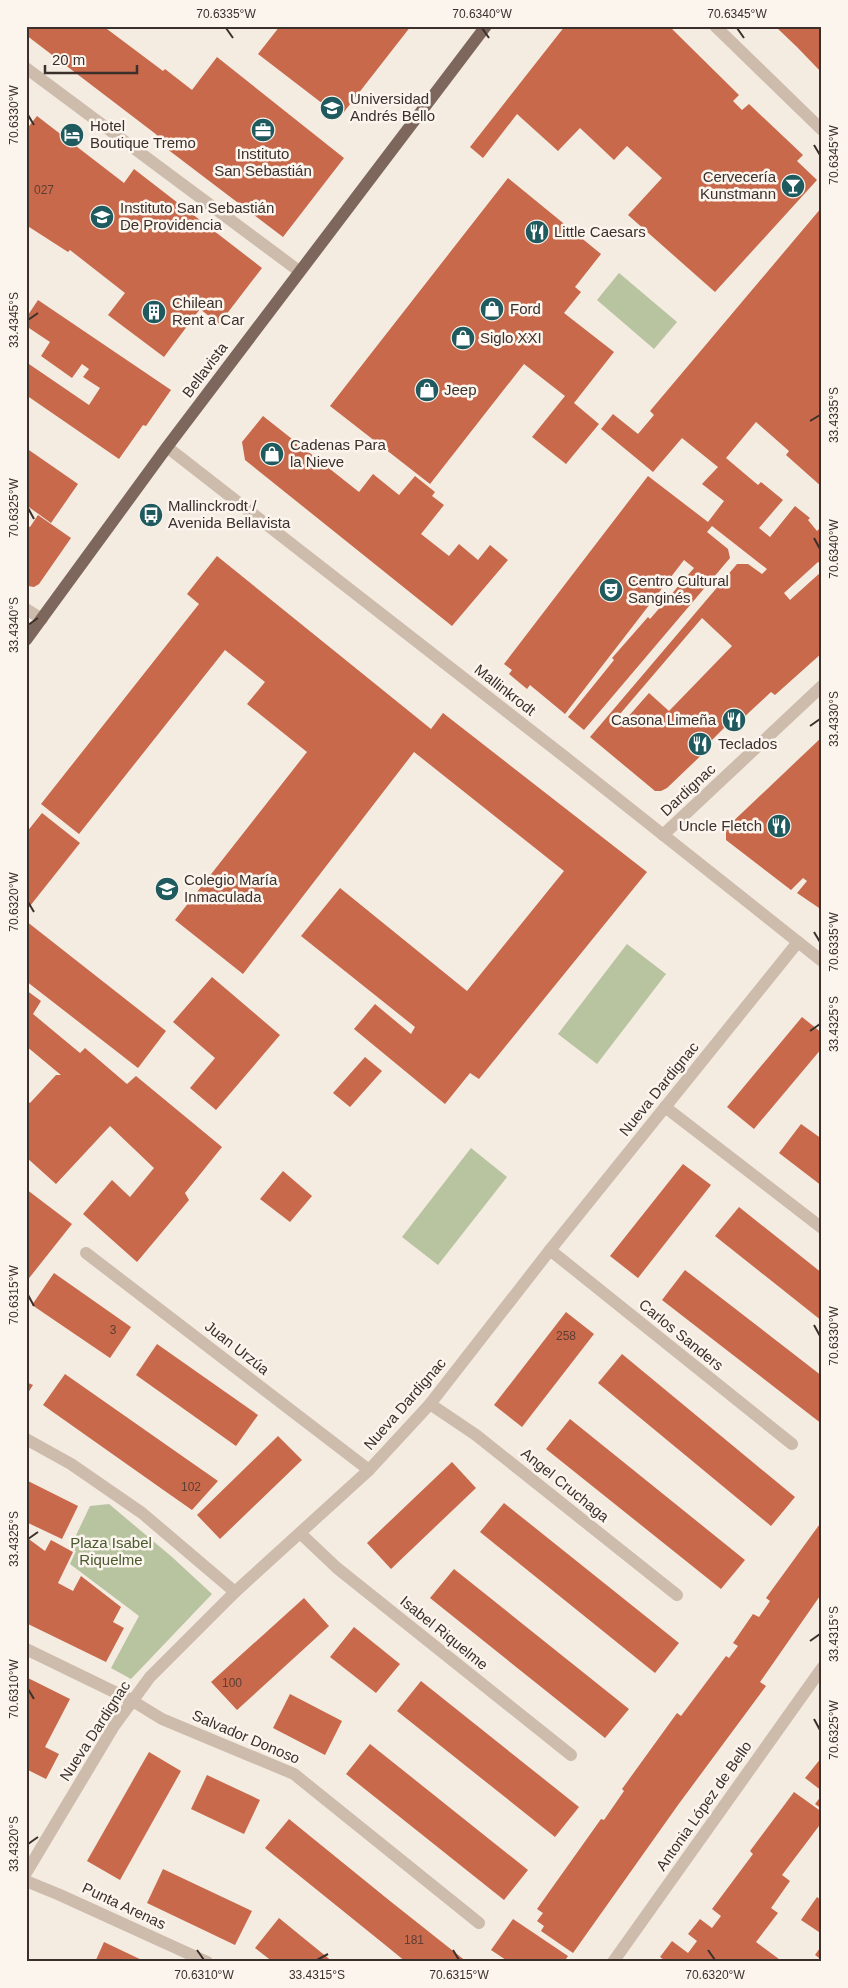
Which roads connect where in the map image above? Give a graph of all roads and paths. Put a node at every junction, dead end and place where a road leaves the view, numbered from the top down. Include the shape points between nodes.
1 (486, 26) edge
2 (715, 26) edge
3 (26, 68) edge
4 (822, 130) edge
5 (299, 271) junction
6 (167, 447) junction
7 (26, 609) edge
8 (42, 619) junction
9 (26, 640) edge
10 (822, 686) edge
11 (663, 835) junction
12 (798, 942) junction
13 (822, 961) edge
14 (665, 1107) junction
15 (822, 1228) edge
16 (550, 1250) junction
17 (86, 1253) dead end
18 (430, 1404) junction
19 (26, 1439) edge
20 (792, 1444) dead end
21 (369, 1470) junction
22 (300, 1533) junction
23 (235, 1592) junction
24 (677, 1596) dead end
25 (26, 1649) edge
26 (822, 1668) edge
27 (131, 1700) junction
28 (571, 1756) dead end
29 (26, 1873) edge
30 (26, 1881) edge
31 (479, 1923) dead end
32 (207, 1962) edge
33 (613, 1962) edge

1 - 5 main road, Bellavista
2 - 4 street
3 - 5 street
5 - 6 main road, Bellavista
6 - 8 main road, Bellavista
6 - 11 street, Mallinkrodt
7 - 8 street
8 - 9 main road, Bellavista
10 - 11 street, Dardignac
11 - 12 street, Mallinkrodt
12 - 13 street, Mallinkrodt
12 - 14 street, Nueva Dardignac
14 - 15 street
14 - 16 street, Nueva Dardignac
16 - 18 street, Nueva Dardignac
16 - 20 street, Carlos Sanders
17 - 21 street, Juan Urzúa
18 - 21 street, Nueva Dardignac
18 - 24 street, Angel Cruchaga via 476,1435
19 - 23 street via 71,1464 142,1513
21 - 22 street, Nueva Dardignac
22 - 23 street, Nueva Dardignac
22 - 28 street, Isabel Riquelme via 337,1568
23 - 27 street, Nueva Dardignac
25 - 27 street, Salvador Donoso
26 - 33 street, Antonia López de Bello
27 - 29 street, Nueva Dardignac
27 - 31 street, Salvador Donoso via 162,1719 294,1774
30 - 32 street, Punta Arenas

